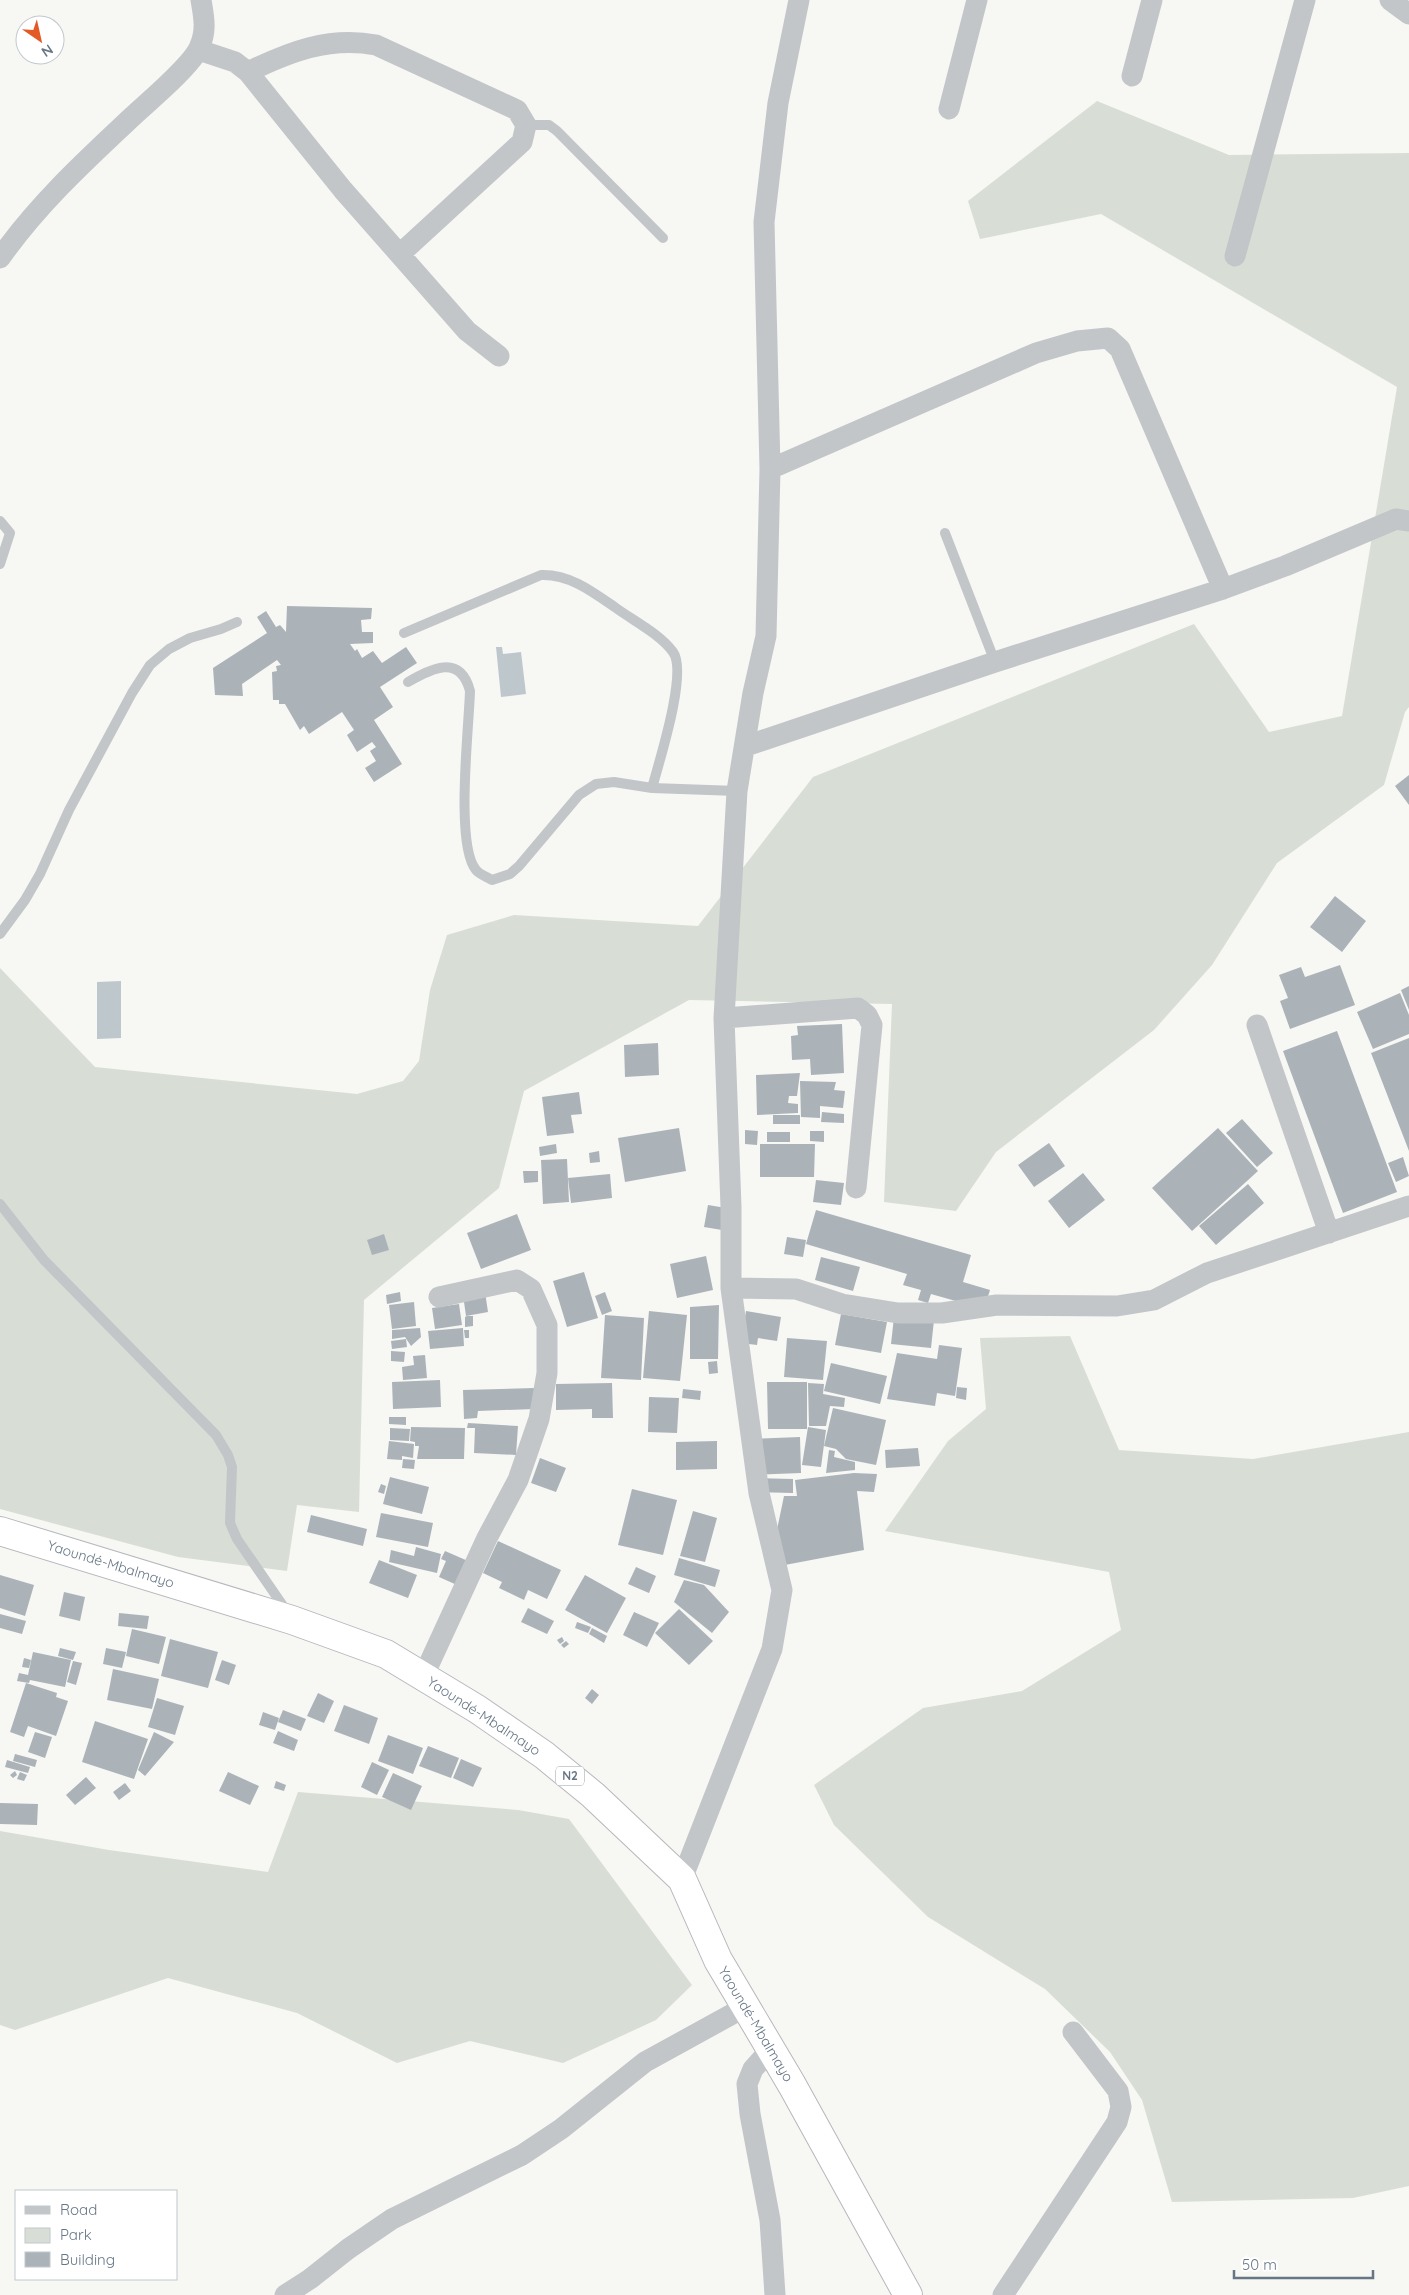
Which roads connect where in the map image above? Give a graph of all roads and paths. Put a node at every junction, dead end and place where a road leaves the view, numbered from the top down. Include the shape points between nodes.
1 (201, 0) edge
2 (799, 0) edge
3 (977, 0) edge
4 (1152, 0) edge
5 (1305, 0) edge
6 (199, 50) junction
7 (248, 72) junction
8 (1132, 76) dead end
9 (950, 109) dead end
10 (526, 124) junction
11 (663, 238) dead end
12 (400, 254) junction
13 (1235, 256) dead end
14 (0, 258) edge
15 (500, 356) dead end
16 (770, 468) junction
17 (0, 520) edge
18 (1409, 520) edge
19 (945, 533) dead end
20 (0, 564) edge
21 (1223, 589) junction
22 (237, 622) dead end
23 (404, 633) dead end
24 (995, 662) junction
25 (408, 682) dead end
26 (746, 746) junction
27 (652, 788) junction
28 (737, 791) junction
29 (0, 934) edge
30 (724, 1018) junction
31 (1257, 1025) dead end
32 (856, 1188) dead end
33 (0, 1204) edge
34 (1409, 1206) edge
35 (1329, 1233) junction
36 (731, 1288) junction
37 (439, 1297) dead end
38 (0, 1531) edge
39 (292, 1620) junction
40 (423, 1677) junction
41 (682, 1879) junction
42 (746, 2007) junction
43 (1073, 2032) dead end
44 (771, 2049) junction
45 (285, 2295) edge
46 (776, 2295) edge
47 (908, 2295) edge
48 (1003, 2295) edge

1 - 6 street via 206,28
2 - 16 street via 778,103 764,222
3 - 9 street
4 - 8 street
5 - 13 street
6 - 7 street via 228,59
6 - 14 street via 68,177 20,230
7 - 10 street via 287,53 354,41 376,46 517,110
7 - 12 street via 343,190
10 - 11 lane via 549,125 557,131
10 - 12 street via 522,142
12 - 15 street via 467,331
16 - 21 street via 1036,353 1077,341 1108,338 1120,349
16 - 26 street via 766,636 753,693
17 - 20 lane via 10,533
18 - 21 street via 1396,519
19 - 24 lane
21 - 24 street
22 - 29 lane via 190,638 169,649 150,665 69,810 40,874
23 - 27 lane via 541,575 565,578 592,592 663,642 677,659 679,680
24 - 26 street
25 - 27 lane via 440,666 454,669 468,682 464,821 470,858 476,871 492,880 510,874 519,866 579,795 596,784 614,782
26 - 28 street
27 - 28 lane
28 - 30 street
30 - 32 street via 858,1008 867,1015 872,1025
30 - 36 street
31 - 35 street
33 - 39 lane via 44,1260 216,1435 232,1467 230,1523 237,1539
34 - 35 street
35 - 36 street via 1207,1273 1154,1300 1117,1306 997,1305 942,1313 898,1313 842,1304 796,1289
36 - 41 street via 759,1493 782,1590 772,1649
37 - 40 street via 517,1280 531,1289 547,1326 547,1373 539,1419 518,1480 487,1538
38 - 39 highway, Yaoundé-Mbalmayo / N2
39 - 40 highway, Yaoundé-Mbalmayo / N2 via 386,1654
40 - 41 highway, Yaoundé-Mbalmayo / N2 via 544,1755
41 - 42 highway, Yaoundé-Mbalmayo / N2 via 718,1960
42 - 44 highway, Yaoundé-Mbalmayo / N2
42 - 45 street via 645,2062 561,2129 522,2155 392,2219
43 - 48 street via 1118,2091 1121,2107 1117,2122
44 - 46 street via 753,2069 747,2084 770,2220
44 - 47 highway, Yaoundé-Mbalmayo / N2

